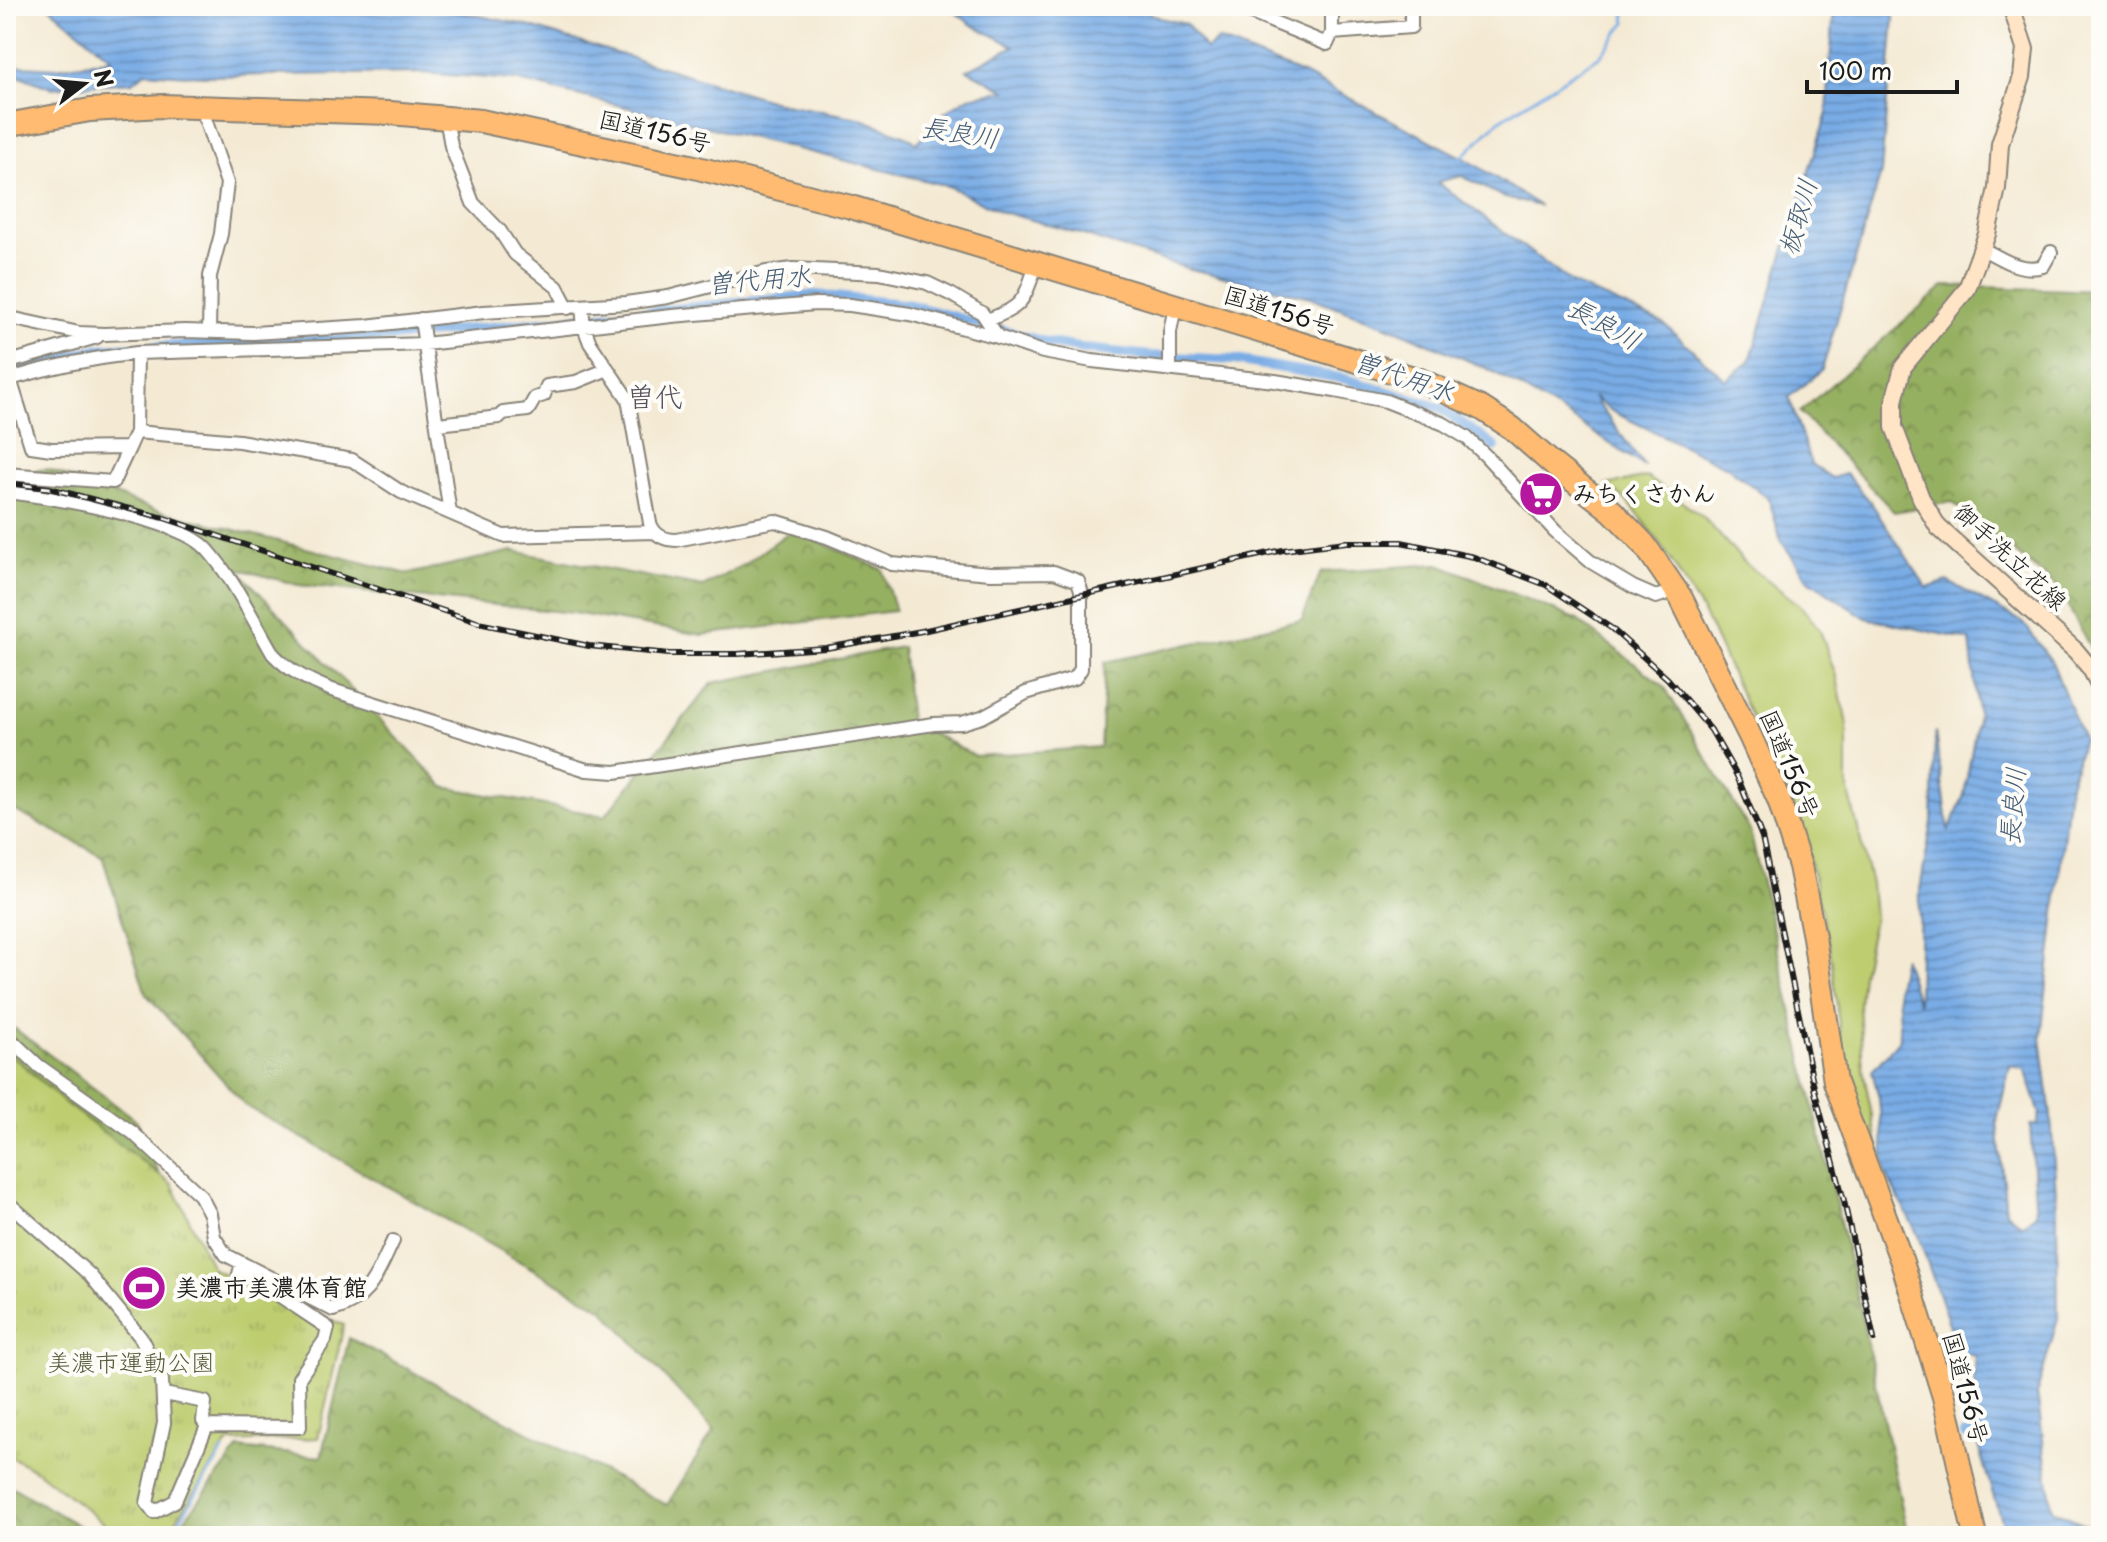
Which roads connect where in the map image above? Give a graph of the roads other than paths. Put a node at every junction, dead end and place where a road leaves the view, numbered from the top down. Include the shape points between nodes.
1 (1234, 6) edge
2 (1332, 6) edge
3 (1411, 6) edge
4 (2011, 6) edge
5 (1332, 33) junction
6 (201, 107) junction
7 (446, 117) junction
8 (6, 125) edge
9 (1981, 248) junction
10 (2051, 252) dead end
11 (1036, 265) junction
12 (1175, 306) junction
13 (671, 307) junction
14 (568, 308) junction
15 (6, 317) edge
16 (583, 317) junction
17 (992, 328) junction
18 (209, 332) junction
19 (423, 332) junction
20 (104, 334) junction
21 (289, 341) junction
22 (169, 343) junction
23 (137, 353) junction
24 (1170, 361) junction
25 (6, 363) edge
26 (608, 369) junction
27 (438, 424) junction
28 (136, 432) junction
29 (129, 448) junction
30 (6, 474) edge
31 (6, 492) edge
32 (450, 513) junction
33 (654, 532) junction
34 (1676, 590) junction
35 (2101, 688) edge
36 (6, 1035) edge
37 (6, 1201) edge
38 (393, 1241) dead end
39 (242, 1263) junction
40 (164, 1394) junction
41 (207, 1426) junction
42 (1975, 1536) edge

1 - 5 street via 1327,44
2 - 5 street
3 - 5 street via 1411,27
4 - 9 main road, 御手洗立花線 via 2025,49 2022,77 2000,144 1997,188
6 - 7 highway, 国道156号
6 - 8 highway, 国道156号 via 90,110
6 - 18 street via 227,183 210,276
7 - 11 highway, 国道156号 via 690,166 851,207
7 - 14 street via 473,203 515,254 557,287
9 - 10 street via 2018,267 2034,269 2043,266
9 - 35 main road, 御手洗立花線 via 1967,289 1903,367 1894,427 1938,527 2076,651
11 - 12 highway, 国道156号
11 - 17 street via 1024,300
12 - 24 street
12 - 34 highway, 国道156号 via 1420,380 1481,408 1612,511 1644,544
13 - 16 street
13 - 16 street
13 - 17 street via 850,305
13 - 17 street via 766,272 851,270 927,283 971,305
14 - 16 street
14 - 19 street via 484,312
15 - 20 street
16 - 19 street
16 - 26 street via 590,343
17 - 24 street via 1043,352 1092,361
18 - 21 street
18 - 22 street
19 - 21 street
19 - 21 street via 366,326
19 - 27 street
20 - 22 street
20 - 25 street
21 - 22 street
22 - 23 street
23 - 28 street
23 - 29 street via 82,359 10,379 31,446
24 - 34 street via 1386,401 1444,424 1467,438 1591,562 1656,597
26 - 27 street via 547,386 528,410
26 - 33 street via 628,399
27 - 32 street
28 - 29 street
28 - 32 street via 239,441 352,460 401,492
29 - 30 street via 113,482
31 - 33 street via 96,507 167,528 205,547 273,654 306,679 587,770 615,772 962,723 1026,693 1069,681 1081,669 1081,590 1078,581 1054,572 990,573 892,564 775,521 676,540
32 - 33 street via 516,538
34 - 42 highway, 国道156号 via 1750,736 1790,830 1814,937 1835,1082 1902,1262 1944,1397
36 - 39 street via 39,1066 133,1133 200,1195 220,1248
37 - 40 street via 90,1275 141,1338
38 - 39 street via 365,1293 333,1310
39 - 41 street via 239,1274 328,1328 299,1378 300,1427
40 - 41 street via 205,1402
40 - 41 street via 164,1423 147,1503 154,1512 175,1501

